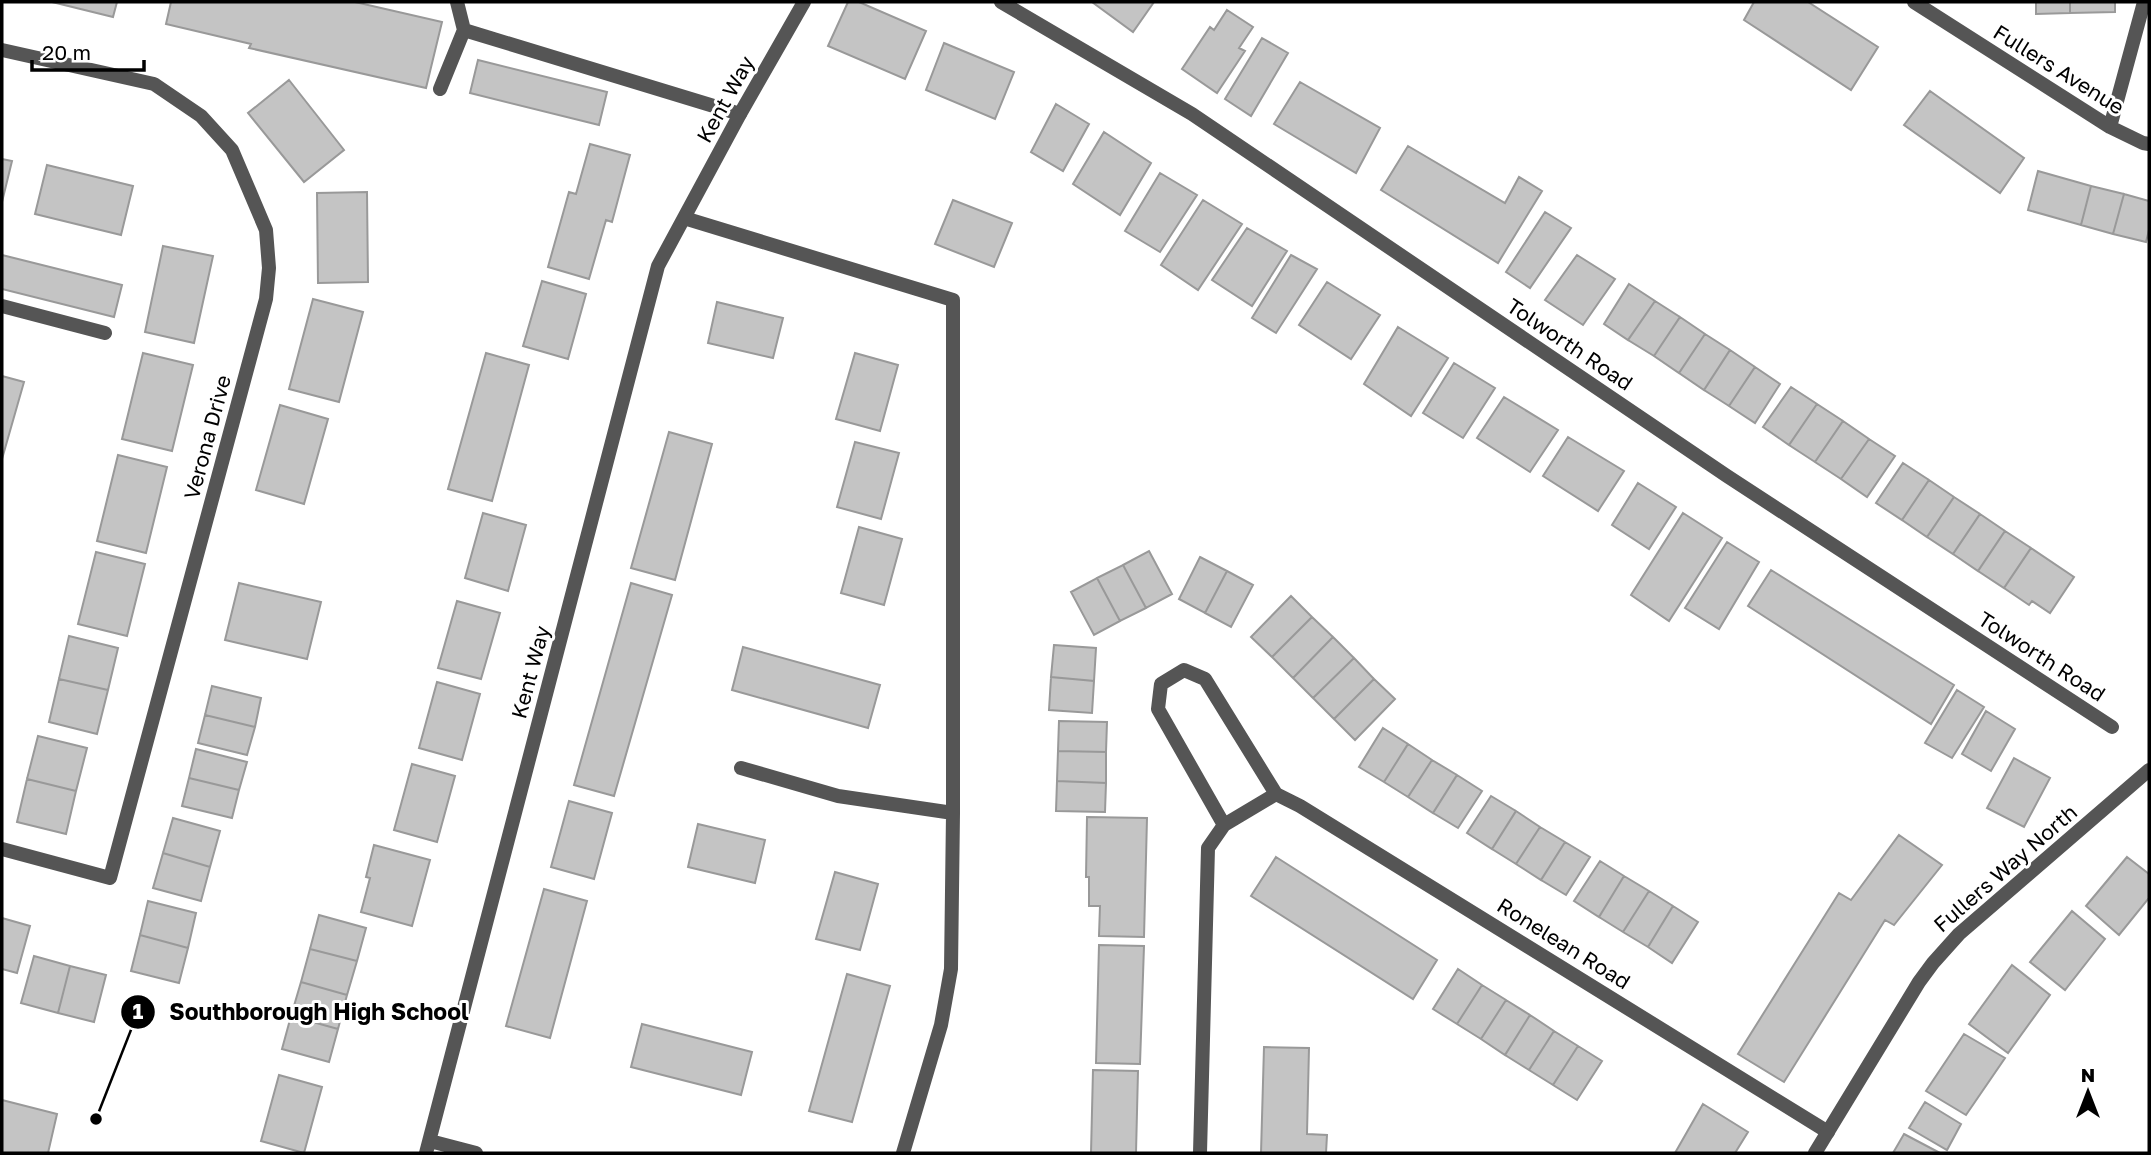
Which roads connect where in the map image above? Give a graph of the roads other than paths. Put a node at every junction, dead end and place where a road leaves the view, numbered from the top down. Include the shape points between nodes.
1 (457, 2) edge
2 (804, 2) edge
3 (1001, 2) edge
4 (1914, 2) edge
5 (2144, 2) edge
6 (464, 30) junction
7 (2, 50) edge
8 (440, 89) dead end
9 (740, 114) junction
10 (2110, 127) junction
11 (2149, 144) edge
12 (684, 218) junction
13 (2, 306) edge
14 (105, 333) dead end
15 (2112, 727) dead end
16 (741, 768) dead end
17 (2149, 770) edge
18 (1276, 794) junction
19 (953, 813) junction
20 (1224, 825) junction
21 (2, 849) edge
22 (1828, 1132) junction
23 (428, 1147) edge
24 (476, 1153) edge
25 (903, 1153) edge
26 (1200, 1153) edge
27 (1815, 1153) edge

1 - 6 street
2 - 9 street, Kent Way
3 - 15 street, Tolworth Road via 1192,114 1727,476
4 - 10 street, Fullers Avenue
5 - 10 street
6 - 8 street
6 - 9 street
7 - 21 street, Verona Drive via 154,84 201,116 232,150 266,230 269,268 262,312 110,878
9 - 12 street, Kent Way
10 - 11 street, Fullers Avenue
12 - 19 street via 953,300
12 - 23 street, Kent Way via 658,266
13 - 14 street
16 - 19 street via 838,796
17 - 22 street, Fullers Way North via 1937,958
18 - 20 street
18 - 20 street via 1205,679 1184,670 1161,684 1158,709
18 - 22 street, Ronelean Road
19 - 25 street via 951,970 941,1025
20 - 26 street via 1208,848
22 - 27 street, Fullers Way North
23 - 24 street, Kent Way

